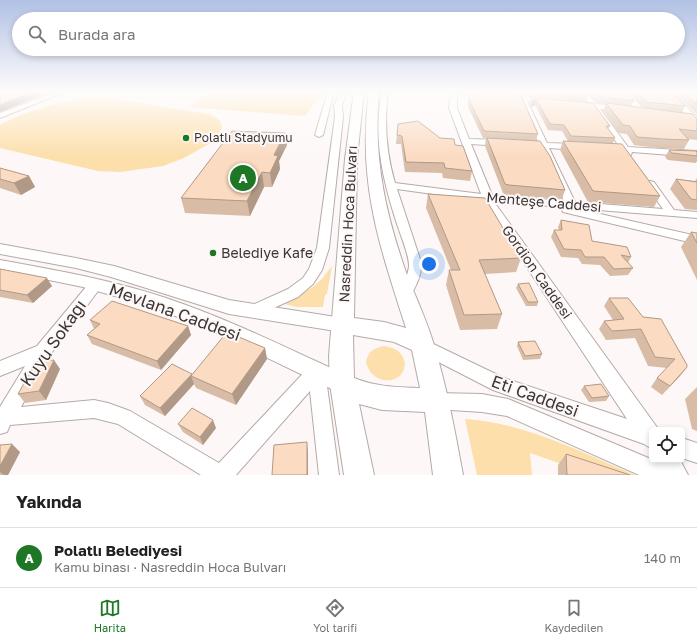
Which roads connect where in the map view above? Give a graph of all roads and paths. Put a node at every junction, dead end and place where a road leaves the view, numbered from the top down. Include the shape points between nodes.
1 (325, 113) edge
2 (339, 113) edge
3 (356, 113) edge
4 (372, 113) edge
5 (382, 113) edge
6 (455, 113) edge
7 (529, 113) edge
8 (598, 113) edge
9 (678, 116) edge
10 (696, 119) edge
11 (319, 135) dead end
12 (465, 141) junction
13 (545, 145) junction
14 (585, 147) edge
15 (335, 148) junction
16 (352, 148) junction
17 (601, 148) edge
18 (625, 149) junction
19 (697, 154) edge
20 (634, 162) edge
21 (643, 175) edge
22 (391, 185) junction
23 (487, 198) junction
24 (526, 201) junction
25 (571, 205) junction
26 (671, 213) junction
27 (697, 215) edge
28 (697, 240) edge
29 (0, 249) edge
30 (0, 265) edge
31 (96, 284) junction
32 (404, 294) junction
33 (253, 311) junction
34 (342, 325) junction
35 (42, 351) junction
36 (426, 357) junction
37 (0, 369) edge
38 (316, 371) junction
39 (342, 384) junction
40 (435, 401) junction
41 (2, 421) edge
42 (649, 434) edge
43 (649, 436) edge
44 (685, 449) edge
45 (697, 453) edge
46 (669, 463) edge
47 (215, 475) edge
48 (222, 475) edge
49 (329, 475) edge
50 (359, 475) edge
51 (448, 475) edge
52 (663, 475) edge
53 (678, 475) edge

1 - 11 street
2 - 15 street
3 - 16 highway, Nasreddin Hoca Bulvarı
4 - 32 highway, Nasreddin Hoca Bulvarı via 370,146 374,185 385,233
5 - 22 street via 382,139
6 - 12 street, Gordion Caddesi
7 - 13 street
8 - 18 street
9 - 10 street
12 - 13 street
12 - 23 street, Gordion Caddesi
13 - 14 street
13 - 25 street
15 - 16 street
15 - 33 street via 323,248 314,270 308,280 293,293
16 - 34 highway, Nasreddin Hoca Bulvarı
17 - 18 street
18 - 19 street
18 - 20 street
21 - 26 street
22 - 23 street, Menteşe Caddesi
22 - 32 street via 415,262 414,277
23 - 24 street, Menteşe Caddesi
23 - 42 street, Gordion Caddesi
24 - 25 street, Menteşe Caddesi
24 - 28 street
25 - 26 street, Menteşe Caddesi
26 - 27 street, Menteşe Caddesi
29 - 33 main road, Mevlana Caddesi via 114,272 217,303
30 - 31 main road, Mevlana Caddesi
31 - 35 street, Kuyu Sokağı
31 - 38 main road, Mevlana Caddesi via 172,307 224,327
32 - 36 highway, Nasreddin Hoca Bulvarı
33 - 34 main road, Mevlana Caddesi
34 - 36 highway via 397,333
34 - 39 highway, Nasreddin Hoca Bulvarı
35 - 37 street
35 - 41 street, Kuyu Sokağı
36 - 40 highway, Nasreddin Hoca Bulvarı
36 - 43 street, Eti Caddesi
38 - 39 main road, Mevlana Caddesi
38 - 48 street
38 - 49 street
39 - 40 highway via 366,395 382,398
39 - 50 highway, Nasreddin Hoca Bulvarı
40 - 51 highway, Nasreddin Hoca Bulvarı
40 - 52 street, Eti Caddesi via 482,403 521,412
41 - 47 street via 94,409 108,412 130,421 210,469
44 - 45 street
46 - 53 street

